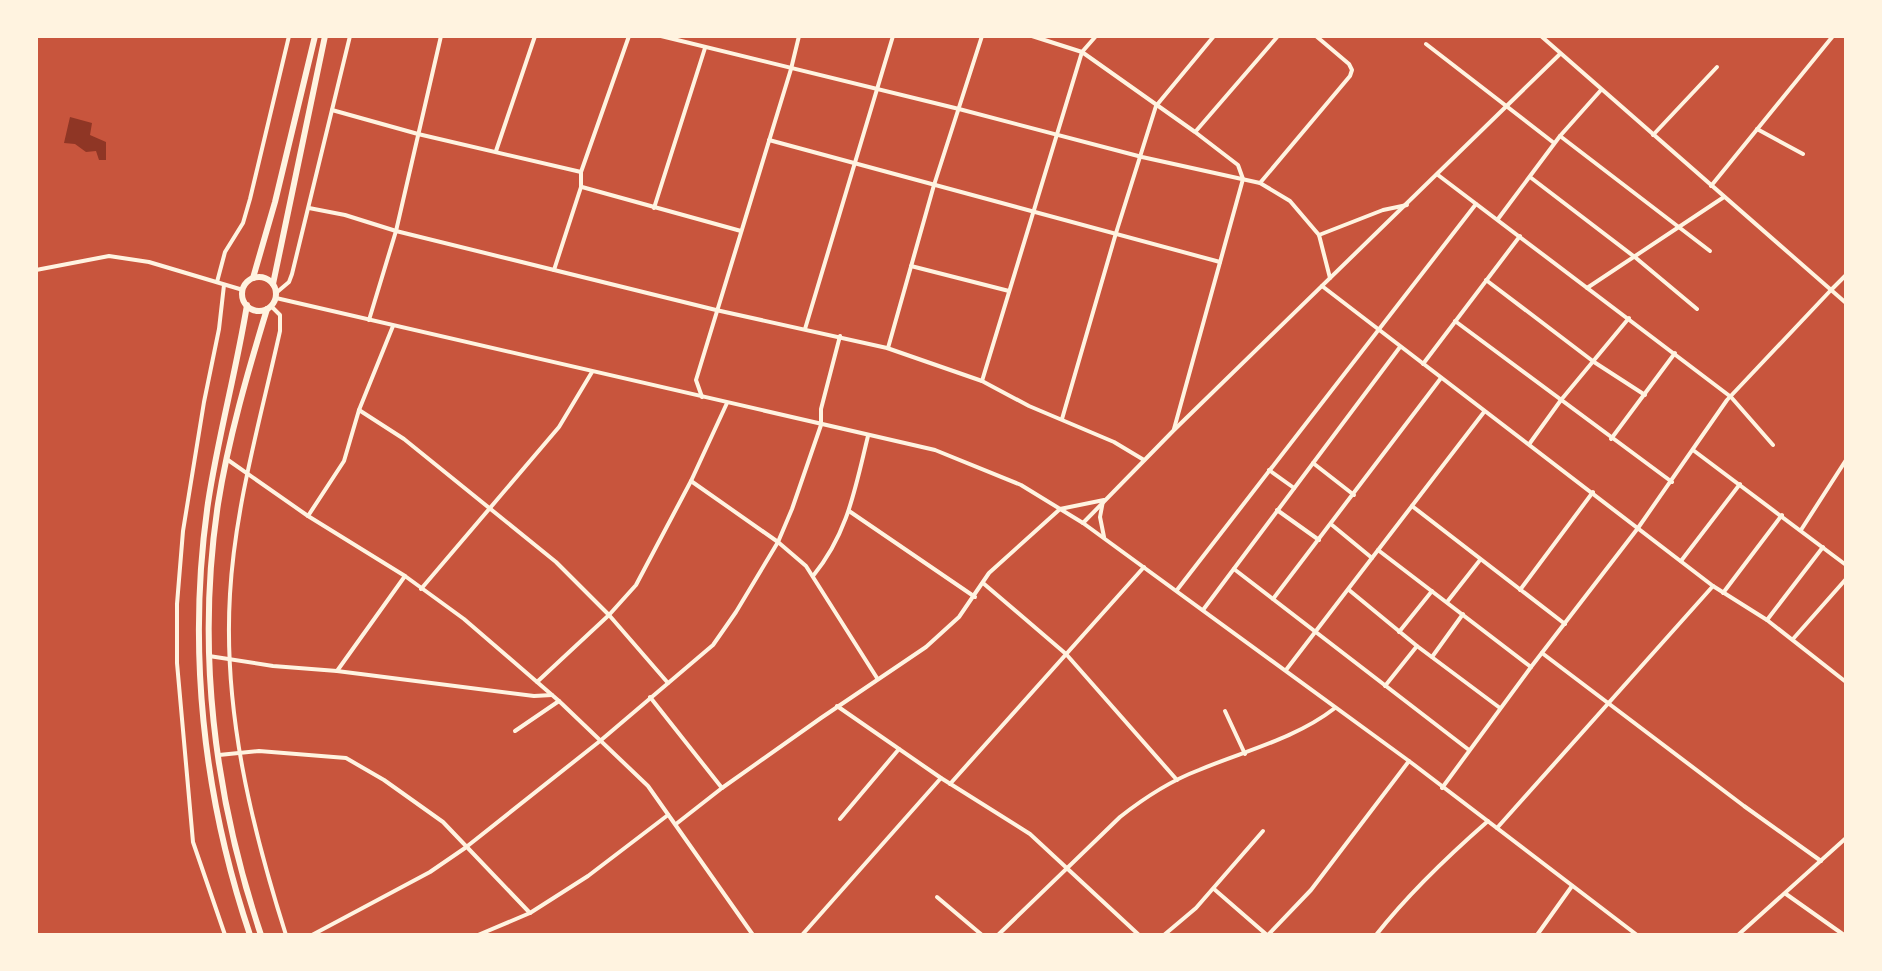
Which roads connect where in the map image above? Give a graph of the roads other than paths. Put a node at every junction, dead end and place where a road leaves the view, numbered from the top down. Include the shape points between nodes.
1 (289, 36) edge
2 (315, 36) edge
3 (325, 36) edge
4 (350, 36) edge
5 (441, 36) edge
6 (535, 36) edge
7 (629, 36) edge
8 (661, 36) edge
9 (799, 36) edge
10 (893, 36) edge
11 (982, 36) edge
12 (1032, 36) edge
13 (1096, 36) edge
14 (1214, 36) edge
15 (1278, 36) edge
16 (1316, 36) edge
17 (1541, 36) edge
18 (1833, 36) edge
19 (1426, 44) dead end
20 (705, 48) junction
21 (1082, 52) junction
22 (1560, 54) junction
23 (1717, 67) dead end
24 (791, 69) junction
25 (876, 89) junction
26 (1601, 90) junction
27 (1156, 106) junction
28 (1505, 108) junction
29 (959, 109) junction
30 (332, 110) junction
31 (1757, 129) junction
32 (1195, 132) junction
33 (418, 134) junction
34 (1057, 134) junction
35 (1653, 135) junction
36 (1560, 136) junction
37 (769, 140) junction
38 (1555, 143) junction
39 (496, 151) junction
40 (1803, 154) dead end
41 (1142, 157) junction
42 (853, 163) junction
43 (581, 172) junction
44 (1438, 175) junction
45 (1530, 177) junction
46 (1243, 179) junction
47 (1260, 183) junction
48 (934, 185) junction
49 (1711, 186) junction
50 (581, 187) junction
51 (1724, 197) junction
52 (1476, 204) junction
53 (1407, 205) junction
54 (309, 208) junction
55 (654, 208) junction
56 (1034, 213) junction
57 (1498, 220) junction
58 (1680, 228) junction
59 (396, 231) junction
60 (741, 231) junction
61 (1116, 233) junction
62 (1319, 235) junction
63 (1520, 236) junction
64 (1710, 251) dead end
65 (1636, 258) junction
66 (1220, 262) junction
67 (911, 266) junction
68 (36, 270) edge
69 (554, 270) junction
70 (1846, 275) edge
71 (253, 278) junction
72 (1330, 278) junction
73 (1486, 280) junction
74 (216, 283) junction
75 (273, 284) junction
76 (224, 285) junction
77 (1322, 286) junction
78 (1587, 288) junction
79 (243, 290) junction
80 (1831, 290) junction
81 (1010, 291) junction
82 (276, 295) junction
83 (1846, 303) edge
84 (247, 305) junction
85 (269, 307) junction
86 (1697, 309) dead end
87 (716, 310) junction
88 (1629, 318) junction
89 (369, 320) junction
90 (1455, 321) junction
91 (393, 326) junction
92 (805, 330) junction
93 (1378, 331) junction
94 (840, 336) junction
95 (1400, 347) junction
96 (887, 348) junction
97 (1675, 353) junction
98 (1594, 362) junction
99 (1423, 364) junction
100 (592, 372) junction
101 (1441, 378) junction
102 (982, 381) junction
103 (1645, 395) junction
104 (702, 397) junction
105 (1731, 397) junction
106 (1561, 400) junction
107 (727, 403) junction
108 (359, 410) junction
109 (1484, 411) junction
110 (1062, 419) junction
111 (821, 425) junction
112 (1173, 431) junction
113 (868, 436) junction
114 (1611, 439) junction
115 (1530, 443) junction
116 (1773, 445) dead end
117 (1693, 450) junction
118 (228, 460) junction
119 (1144, 460) junction
120 (1846, 460) edge
121 (1313, 463) junction
122 (1269, 470) junction
123 (248, 474) junction
124 (691, 481) junction
125 (1672, 482) junction
126 (1740, 484) junction
127 (1294, 488) junction
128 (1593, 492) junction
129 (1354, 495) junction
130 (1104, 501) junction
131 (1412, 506) junction
132 (491, 508) junction
133 (1060, 509) junction
134 (1277, 510) junction
135 (849, 511) junction
136 (1782, 515) junction
137 (308, 516) junction
138 (1083, 523) junction
139 (1332, 525) junction
140 (1638, 528) junction
141 (1801, 530) junction
142 (1105, 539) junction
143 (1319, 540) junction
144 (778, 542) junction
145 (1823, 547) junction
146 (1378, 550) junction
147 (1372, 558) junction
148 (1480, 559) junction
149 (1681, 561) junction
150 (1846, 565) edge
151 (1144, 567) junction
152 (1234, 569) junction
153 (405, 576) junction
154 (813, 576) junction
155 (1846, 579) edge
156 (983, 583) junction
157 (1713, 586) junction
158 (421, 589) junction
159 (1177, 590) junction
160 (1349, 590) junction
161 (1520, 590) junction
162 (1432, 591) junction
163 (1723, 593) junction
164 (975, 597) junction
165 (1273, 599) junction
166 (1447, 602) junction
167 (1203, 610) junction
168 (1463, 614) junction
169 (609, 615) junction
170 (1767, 620) junction
171 (1565, 624) junction
172 (1399, 632) junction
173 (1316, 633) junction
174 (1793, 639) junction
175 (1417, 646) junction
176 (1542, 653) junction
177 (1066, 654) junction
178 (209, 656) junction
179 (1432, 657) junction
180 (230, 659) junction
181 (1531, 667) junction
182 (1286, 670) junction
183 (337, 671) junction
184 (877, 678) junction
185 (537, 682) junction
186 (1846, 682) edge
187 (668, 683) junction
188 (1385, 686) junction
189 (552, 695) junction
190 (650, 697) junction
191 (559, 701) junction
192 (1607, 702) junction
193 (837, 706) junction
194 (1335, 708) junction
195 (1500, 708) junction
196 (1225, 711) dead end
197 (515, 731) dead end
198 (600, 741) junction
199 (899, 749) junction
200 (1469, 750) junction
201 (240, 753) junction
202 (1245, 754) junction
203 (218, 755) junction
204 (1409, 761) junction
205 (941, 778) junction
206 (1177, 780) junction
207 (950, 784) junction
208 (722, 788) junction
209 (1442, 788) junction
210 (669, 814) junction
211 (840, 819) dead end
212 (1488, 821) junction
213 (676, 824) junction
214 (1497, 828) junction
215 (1263, 831) dead end
216 (1846, 838) edge
217 (465, 848) junction
218 (1821, 861) junction
219 (1066, 868) junction
220 (1572, 886) junction
221 (1214, 889) junction
222 (1786, 894) junction
223 (937, 897) dead end
224 (530, 913) junction
225 (225, 935) edge
226 (250, 935) edge
227 (261, 935) edge
228 (286, 935) edge
229 (312, 935) edge
230 (478, 935) edge
231 (753, 935) edge
232 (802, 935) edge
233 (982, 935) edge
234 (998, 935) edge
235 (1139, 935) edge
236 (1164, 935) edge
237 (1268, 935) edge
238 (1376, 935) edge
239 (1537, 935) edge
240 (1637, 935) edge
241 (1738, 935) edge
242 (1844, 935) edge

1 - 74 street via 243,223 225,252
2 - 71 main road
3 - 75 main road
4 - 30 street
5 - 33 street
6 - 39 street
7 - 43 street
8 - 20 street
9 - 24 street
10 - 25 street
11 - 29 street
12 - 21 street
13 - 21 street
14 - 27 street
15 - 32 street
16 - 47 street via 1349,64 1350,76
17 - 22 street
18 - 31 street
19 - 28 street
20 - 24 street
20 - 55 street
21 - 27 street
21 - 34 street
22 - 26 street
22 - 28 street
23 - 35 street
24 - 25 street
24 - 37 street
25 - 29 street
25 - 42 street
26 - 35 street
26 - 36 street
27 - 32 street
27 - 41 street
28 - 38 street
28 - 44 street
29 - 34 street
29 - 48 street
30 - 33 street
30 - 54 street
31 - 40 street
31 - 49 street
32 - 46 street via 1238,165
33 - 39 street
33 - 59 street
34 - 41 street
34 - 56 street
35 - 49 street
36 - 38 street
36 - 58 street
37 - 42 street
37 - 60 street
38 - 45 street
39 - 43 street
41 - 46 street
41 - 61 street
42 - 48 street
42 - 92 street
43 - 50 street
44 - 52 street
44 - 53 street
45 - 57 street
45 - 65 street
46 - 47 street
46 - 66 street
47 - 62 street via 1290,201
48 - 56 street
48 - 67 street
49 - 51 street
50 - 55 street
50 - 69 street
51 - 58 street
51 - 80 street
52 - 57 street
52 - 93 street
53 - 62 street
53 - 72 street
54 - 59 street
54 - 82 street via 289,282
55 - 60 street
56 - 61 street
56 - 81 street
57 - 63 street
58 - 64 street
58 - 65 street
59 - 69 street
59 - 89 street
60 - 87 street
61 - 66 street
61 - 110 street
62 - 72 street
63 - 73 street
63 - 78 street
65 - 78 street
65 - 86 street
66 - 112 street
67 - 81 street
67 - 96 street
68 - 74 street via 109,256
69 - 87 street
70 - 80 street
71 - 75 main road
71 - 79 main road
72 - 77 street
73 - 90 street
73 - 98 street
74 - 76 street
75 - 82 main road
76 - 79 street
76 - 225 street via 183,531 177,663 193,842
77 - 93 street
77 - 112 street
78 - 88 street
79 - 84 main road
80 - 83 street
80 - 105 street
81 - 102 street
82 - 85 main road
82 - 89 street
84 - 85 main road via 258,311
84 - 226 main road via 208,501 198,615 210,780
85 - 118 main road
85 - 123 street via 280,315 280,331
87 - 92 street
87 - 104 street via 696,380
88 - 97 street
88 - 98 street
89 - 91 street
90 - 99 street
90 - 106 street
91 - 100 street
91 - 108 street
92 - 94 street
93 - 95 street
93 - 122 street
94 - 96 street
94 - 111 street
95 - 99 street
95 - 121 street
96 - 102 street
97 - 103 street
97 - 105 street
98 - 103 street
98 - 106 street
99 - 101 street
100 - 104 street
100 - 132 street via 559,427
101 - 109 street
101 - 129 street
102 - 110 street
103 - 114 street
104 - 107 street
105 - 116 street
105 - 117 street
106 - 114 street
106 - 115 street
107 - 111 street
107 - 124 street
108 - 132 street
108 - 137 street via 344,461
109 - 115 street
109 - 131 street
110 - 119 street
111 - 113 street
111 - 144 street
112 - 119 street
113 - 133 street via 970,463
113 - 135 street
114 - 125 street
115 - 128 street
117 - 125 street
117 - 126 street
118 - 123 street
118 - 178 main road via 210,574
119 - 130 street
120 - 141 street
121 - 127 street
121 - 129 street
122 - 127 street
122 - 159 street
123 - 137 street
123 - 180 street via 230,594
124 - 144 street
124 - 169 street via 636,585
125 - 140 street
126 - 136 street
126 - 149 street
127 - 134 street
128 - 140 street
128 - 161 street
129 - 139 street
130 - 133 street
130 - 138 street
130 - 142 street via 1100,517
131 - 146 street
131 - 148 street
132 - 158 street
132 - 169 street
133 - 138 street
133 - 156 street
134 - 143 street
134 - 152 street
135 - 154 street via 832,553
135 - 164 street
136 - 141 street
136 - 163 street
137 - 153 street
138 - 142 street
139 - 143 street
139 - 147 street
140 - 149 street
140 - 171 street
141 - 145 street
142 - 151 street
143 - 165 street
144 - 154 street
144 - 187 street via 713,645
145 - 150 street
145 - 170 street
146 - 147 street
146 - 162 street
147 - 160 street
148 - 161 street
148 - 166 street
149 - 157 street
151 - 159 street
151 - 177 street
152 - 165 street
152 - 167 street
153 - 158 street
153 - 183 street
154 - 184 street
155 - 174 street
156 - 164 street
156 - 177 street
157 - 163 street
157 - 192 street
158 - 185 street
159 - 167 street
160 - 172 street
160 - 173 street
161 - 171 street
162 - 166 street
162 - 172 street
163 - 170 street
164 - 184 street via 926,647
165 - 173 street
166 - 168 street
167 - 182 street
168 - 179 street
168 - 181 street
169 - 185 street
169 - 187 street
170 - 174 street
171 - 176 street
172 - 175 street
173 - 182 street
173 - 188 street
174 - 186 street
175 - 179 street
175 - 188 street
176 - 181 street
176 - 192 street
177 - 206 street
177 - 207 street
178 - 180 street
178 - 203 main road
179 - 195 street
180 - 183 street
180 - 201 street
181 - 195 street
182 - 194 street
183 - 189 street
184 - 193 street
185 - 189 street
187 - 190 street
188 - 200 street
189 - 191 street
190 - 198 street
190 - 208 street
191 - 197 street
191 - 198 street
192 - 214 street
192 - 218 street
193 - 199 street
193 - 208 street
194 - 202 street
194 - 204 street
195 - 200 street
196 - 202 street
198 - 210 street
198 - 217 street
199 - 205 street
199 - 211 street
200 - 209 street
201 - 203 street
201 - 217 street via 346,758 436,816
201 - 228 street via 264,865
202 - 206 street
203 - 227 main road via 233,842
204 - 209 street
204 - 237 street via 1311,890
205 - 207 street
205 - 232 street
206 - 219 street via 1131,809
207 - 219 street via 1030,834
208 - 213 street
209 - 212 street
210 - 213 street
210 - 224 street
212 - 214 street
212 - 238 street
213 - 231 street
214 - 220 street
215 - 221 street
216 - 218 street
217 - 224 street
217 - 229 street
218 - 222 street
219 - 234 street
219 - 235 street
220 - 239 street
220 - 240 street
221 - 236 street
221 - 237 street
222 - 241 street
222 - 242 street
223 - 233 street
224 - 230 street

